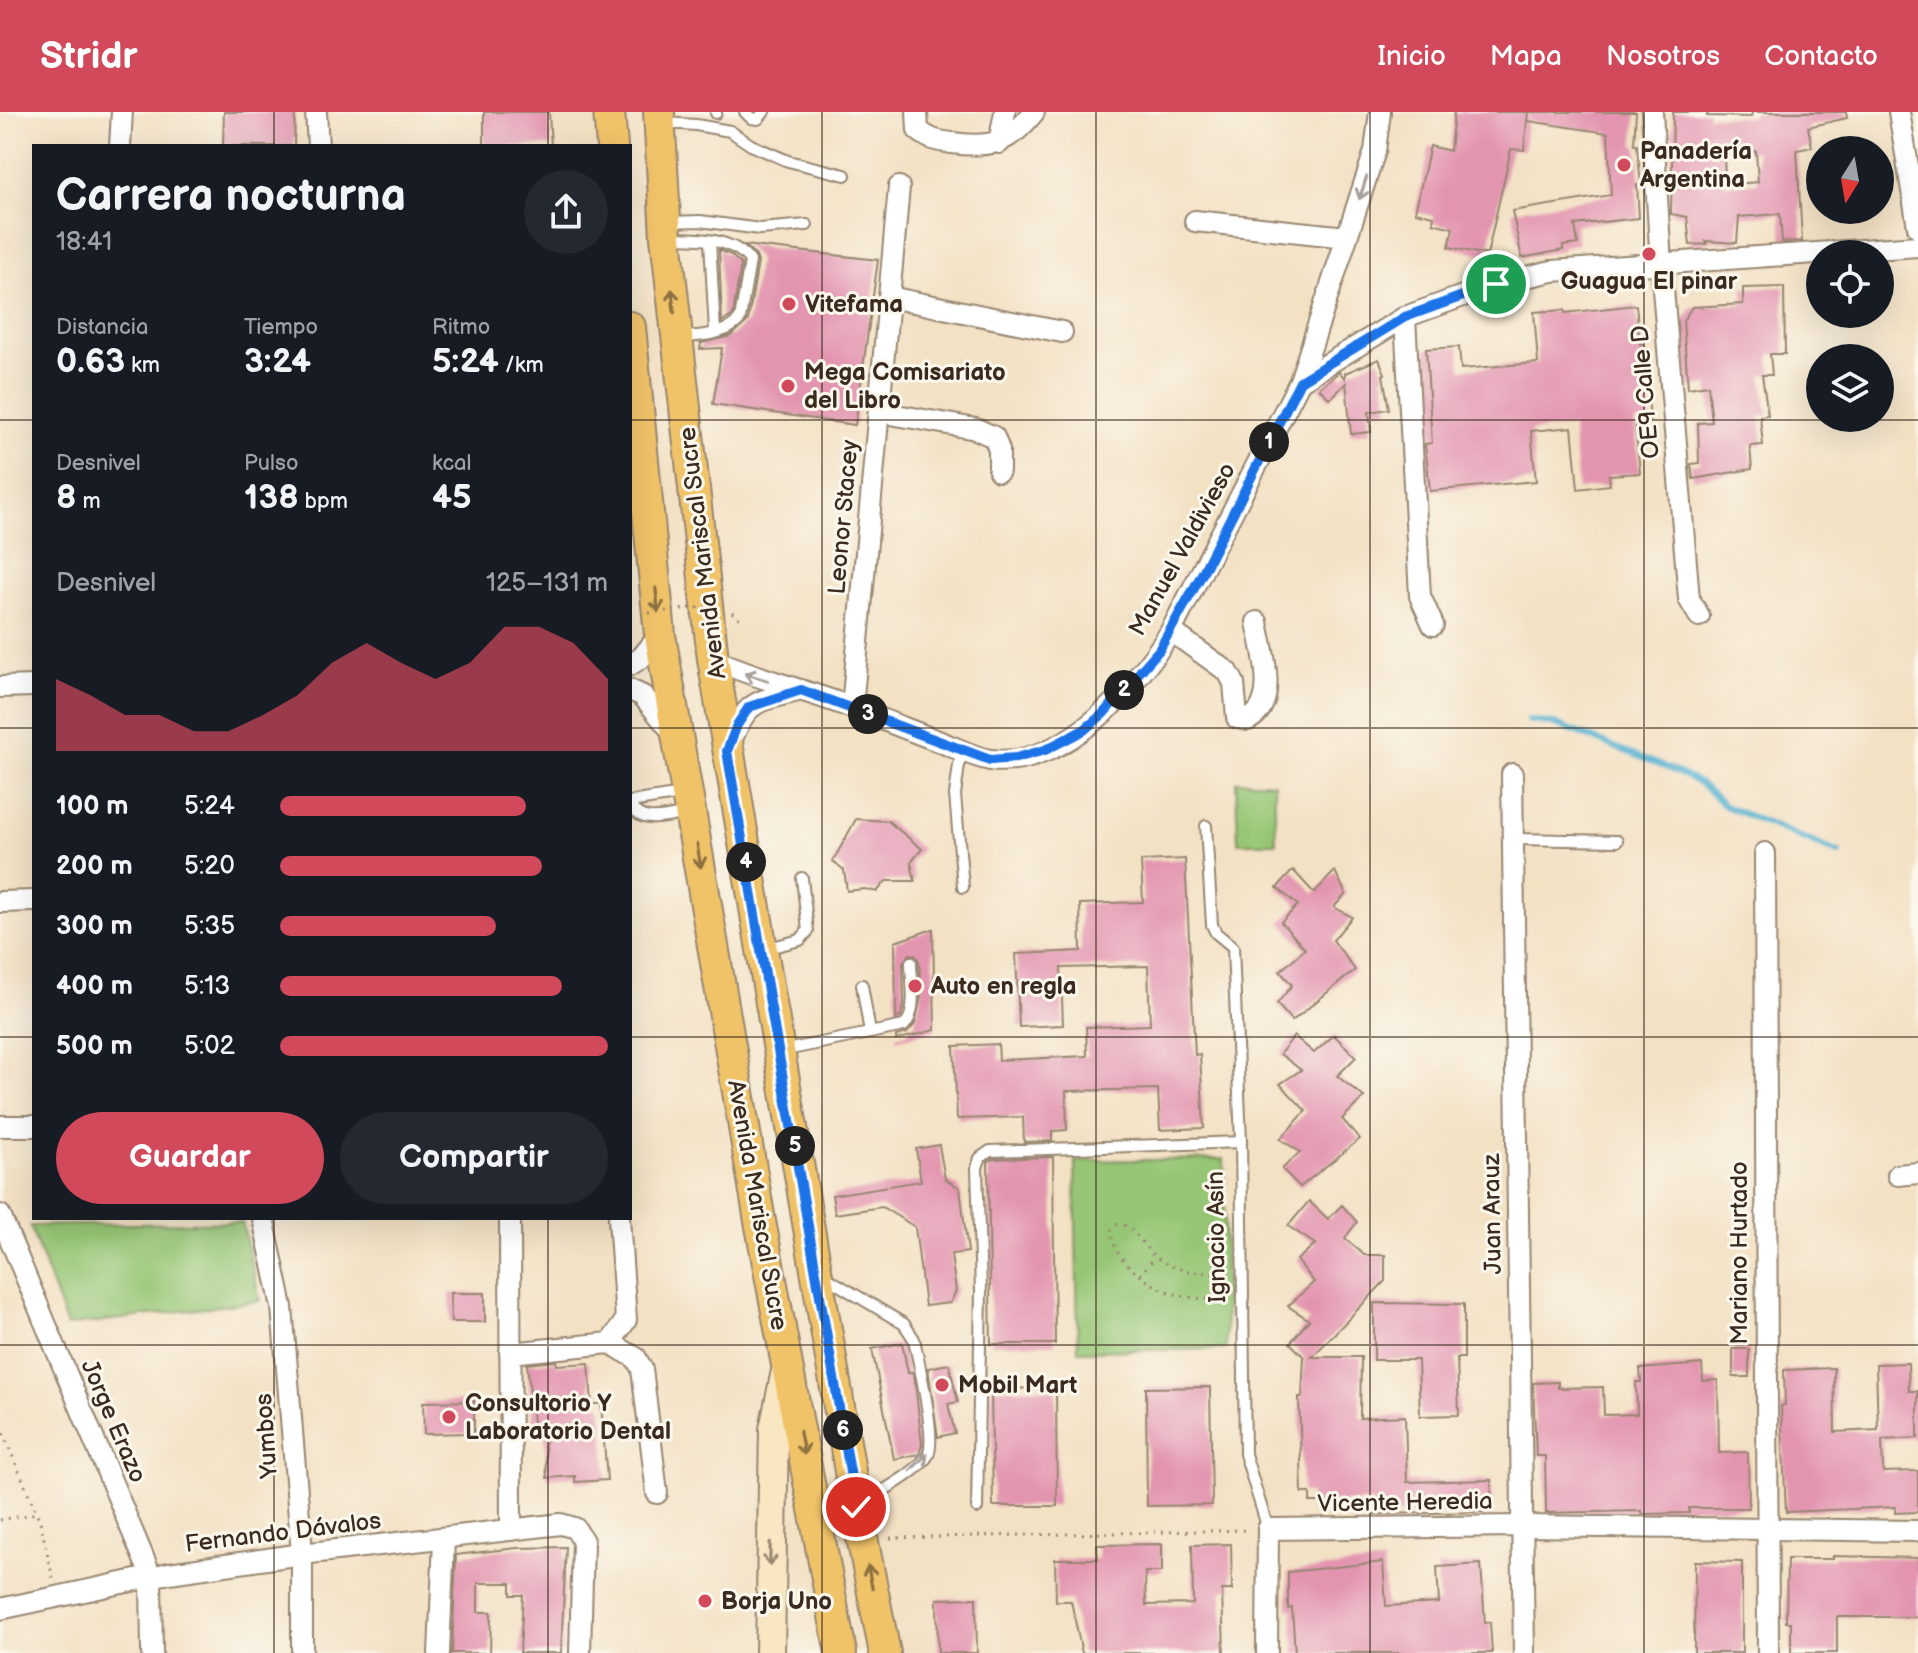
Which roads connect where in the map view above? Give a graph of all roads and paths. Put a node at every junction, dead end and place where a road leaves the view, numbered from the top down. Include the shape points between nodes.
1 (122, 112) edge
2 (316, 112) edge
3 (609, 112) edge
4 (745, 112) edge
5 (764, 112) edge
6 (917, 112) edge
7 (1005, 112) edge
8 (1034, 112) edge
9 (1380, 112) edge
10 (1652, 112) edge
11 (1899, 112) edge
12 (659, 117) edge
13 (999, 143) junction
14 (120, 144) edge
15 (318, 144) edge
16 (612, 144) edge
17 (845, 175) dead end
18 (899, 187) dead end
19 (1195, 221) dead end
20 (807, 225) dead end
21 (1918, 227) edge
22 (665, 230) junction
23 (1347, 237) junction
24 (710, 241) junction
25 (1918, 246) edge
26 (1661, 265) junction
27 (889, 297) junction
28 (1405, 317) junction
29 (715, 332) junction
30 (1062, 332) dead end
31 (677, 338) junction
32 (632, 369) edge
33 (1300, 381) junction
34 (879, 412) junction
35 (688, 434) junction
36 (636, 438) edge
37 (999, 471) dead end
38 (638, 485) edge
39 (720, 605) dead end
40 (1699, 616) dead end
41 (1257, 622) dead end
42 (654, 624) junction
43 (1433, 625) dead end
44 (1171, 631) junction
45 (713, 659) junction
46 (632, 664) edge
47 (32, 686) edge
48 (0, 687) edge
49 (801, 690) junction
50 (632, 691) edge
51 (852, 708) junction
52 (680, 742) junction
53 (961, 750) junction
54 (727, 751) junction
55 (1512, 774) dead end
56 (690, 802) junction
57 (632, 803) edge
58 (632, 806) edge
59 (1206, 826) dead end
60 (1513, 839) junction
61 (1617, 841) dead end
62 (1765, 853) dead end
63 (802, 878) dead end
64 (963, 887) dead end
65 (32, 901) edge
66 (0, 902) edge
67 (761, 950) junction
68 (911, 962) dead end
69 (862, 985) dead end
70 (870, 1033) junction
71 (779, 1051) junction
72 (0, 1126) edge
73 (32, 1126) edge
74 (1241, 1142) junction
75 (0, 1215) edge
76 (263, 1220) edge
77 (510, 1220) edge
78 (619, 1220) edge
79 (1155, 1257) junction
80 (816, 1271) junction
81 (1242, 1273) junction
82 (1140, 1275) junction
83 (1242, 1299) junction
84 (610, 1343) junction
85 (510, 1353) junction
86 (787, 1365) junction
87 (0, 1426) edge
88 (657, 1493) dead end
89 (856, 1507) junction
90 (977, 1508) dead end
91 (37, 1513) junction
92 (0, 1520) edge
93 (1522, 1526) junction
94 (1268, 1529) junction
95 (511, 1530) junction
96 (1766, 1530) junction
97 (1918, 1531) edge
98 (892, 1538) dead end
99 (444, 1540) junction
100 (302, 1554) junction
101 (151, 1576) junction
102 (54, 1587) dead end
103 (0, 1609) edge
104 (152, 1653) edge
105 (302, 1653) edge
106 (439, 1653) edge
107 (580, 1653) edge
108 (770, 1653) edge
109 (841, 1653) edge
110 (885, 1653) edge
111 (1267, 1653) edge
112 (1524, 1653) edge
113 (1768, 1653) edge

1 - 14 street
2 - 15 street
3 - 16 main road
4 - 5 lane via 758,119
6 - 13 street via 918,130 930,140 981,147
7 - 13 street
8 - 13 street
9 -> 23 street, Manuel Valdivieso via 1375,151
10 - 26 street, OE9 Calle D
11 - 21 street
12 - 17 lane via 730,131 788,161
12 - 22 main road, Avenida Mariscal Sucre
18 - 27 street, Leonor Stacey
19 - 23 street
20 - 22 lane via 760,229 700,221
22 - 24 lane
31 -> 22 main road, Avenida Mariscal Sucre
23 - 33 street, Manuel Valdivieso
24 - 29 lane
24 - 29 lane via 726,244 750,261 740,319
25 - 26 street
26 - 28 street via 1552,271 1496,284
26 - 40 street, OE9 Calle D via 1689,599
27 - 30 street
27 - 34 street, Leonor Stacey
28 - 33 street
28 - 43 street via 1420,596
29 - 31 lane
31 - 35 main road, Avenida Mariscal Sucre
32 - 36 main road, Avenida Mariscal Sucre
33 - 44 street, Manuel Valdivieso
34 - 37 street via 994,437
34 - 51 street, Leonor Stacey
35 - 36 main road
35 - 45 main road, Avenida Mariscal Sucre
36 - 38 main road, Avenida Mariscal Sucre
38 -> 42 main road, Avenida Mariscal Sucre
39 - 42 path, bridge
41 - 44 street via 1266,692 1256,716 1241,721 1228,672
42 - 46 street via 641,658
42 - 52 main road, Avenida Mariscal Sucre
44 - 53 street, Manuel Valdivieso via 1084,730 1016,758 990,760
49 -> 45 street, Manuel Valdivieso
45 - 54 main road, Avenida Mariscal Sucre
47 - 48 street
49 - 51 street, Manuel Valdivieso
49 - 54 street via 749,707
50 - 52 street via 651,704
51 - 53 street, Manuel Valdivieso
52 - 56 main road, Avenida Mariscal Sucre
53 - 64 lane via 955,795
54 - 67 main road, Avenida Mariscal Sucre
55 - 60 street, Juan Arauz
56 - 57 lane
56 - 58 lane via 644,818
56 -> 86 main road, Avenida Mariscal Sucre
59 - 74 lane, Ignacio Asín via 1212,925 1233,947
60 - 61 lane
60 - 93 street, Juan Arauz
62 - 96 street, Mariano Hurtado
63 - 67 lane via 808,931 800,940
65 - 66 street
67 - 71 main road, Avenida Mariscal Sucre
68 - 70 lane via 910,1020
69 - 70 lane
70 - 71 lane
71 - 80 main road, Avenida Mariscal Sucre
72 - 73 street
74 - 81 lane, Ignacio Asín
74 - 90 lane via 990,1151 980,1158
75 - 101 street, Jorge Erazo
76 - 100 street, Yumbos via 282,1307
77 - 85 street
78 - 84 street via 626,1320
79 - 81 path via 1198,1274
79 - 82 path
79 - 82 path via 1129,1226 1115,1225 1111,1239
80 - 89 main road, Avenida Mariscal Sucre
89 -> 80 lane via 928,1455 930,1427 910,1331
81 - 83 lane, Ignacio Asín
82 - 83 path via 1169,1294
83 - 94 lane, Ignacio Asín via 1245,1454
84 - 85 street
84 - 88 street via 636,1358 642,1369
85 - 95 street
86 -> 108 main road via 774,1429
86 -> 109 main road, Avenida Mariscal Sucre
87 - 91 path
110 -> 89 main road, Avenida Mariscal Sucre
91 - 92 path
91 - 102 path
93 - 94 street, Vicente Heredia
93 - 96 street, Vicente Heredia
93 - 112 street, Juan Arauz
94 - 98 path
94 - 111 street, Ignacio Asín
95 - 99 street, Fernando Dávalos
95 - 107 street, Fernando Dávalos via 561,1524 575,1528 583,1541
96 - 97 street, Vicente Heredia
96 - 113 street, Mariano Hurtado
99 - 100 street, Fernando Dávalos
99 - 106 street
100 - 101 street, Fernando Dávalos
100 - 105 street, Yumbos
101 - 103 street, Fernando Dávalos
101 - 104 street, Jorge Erazo

